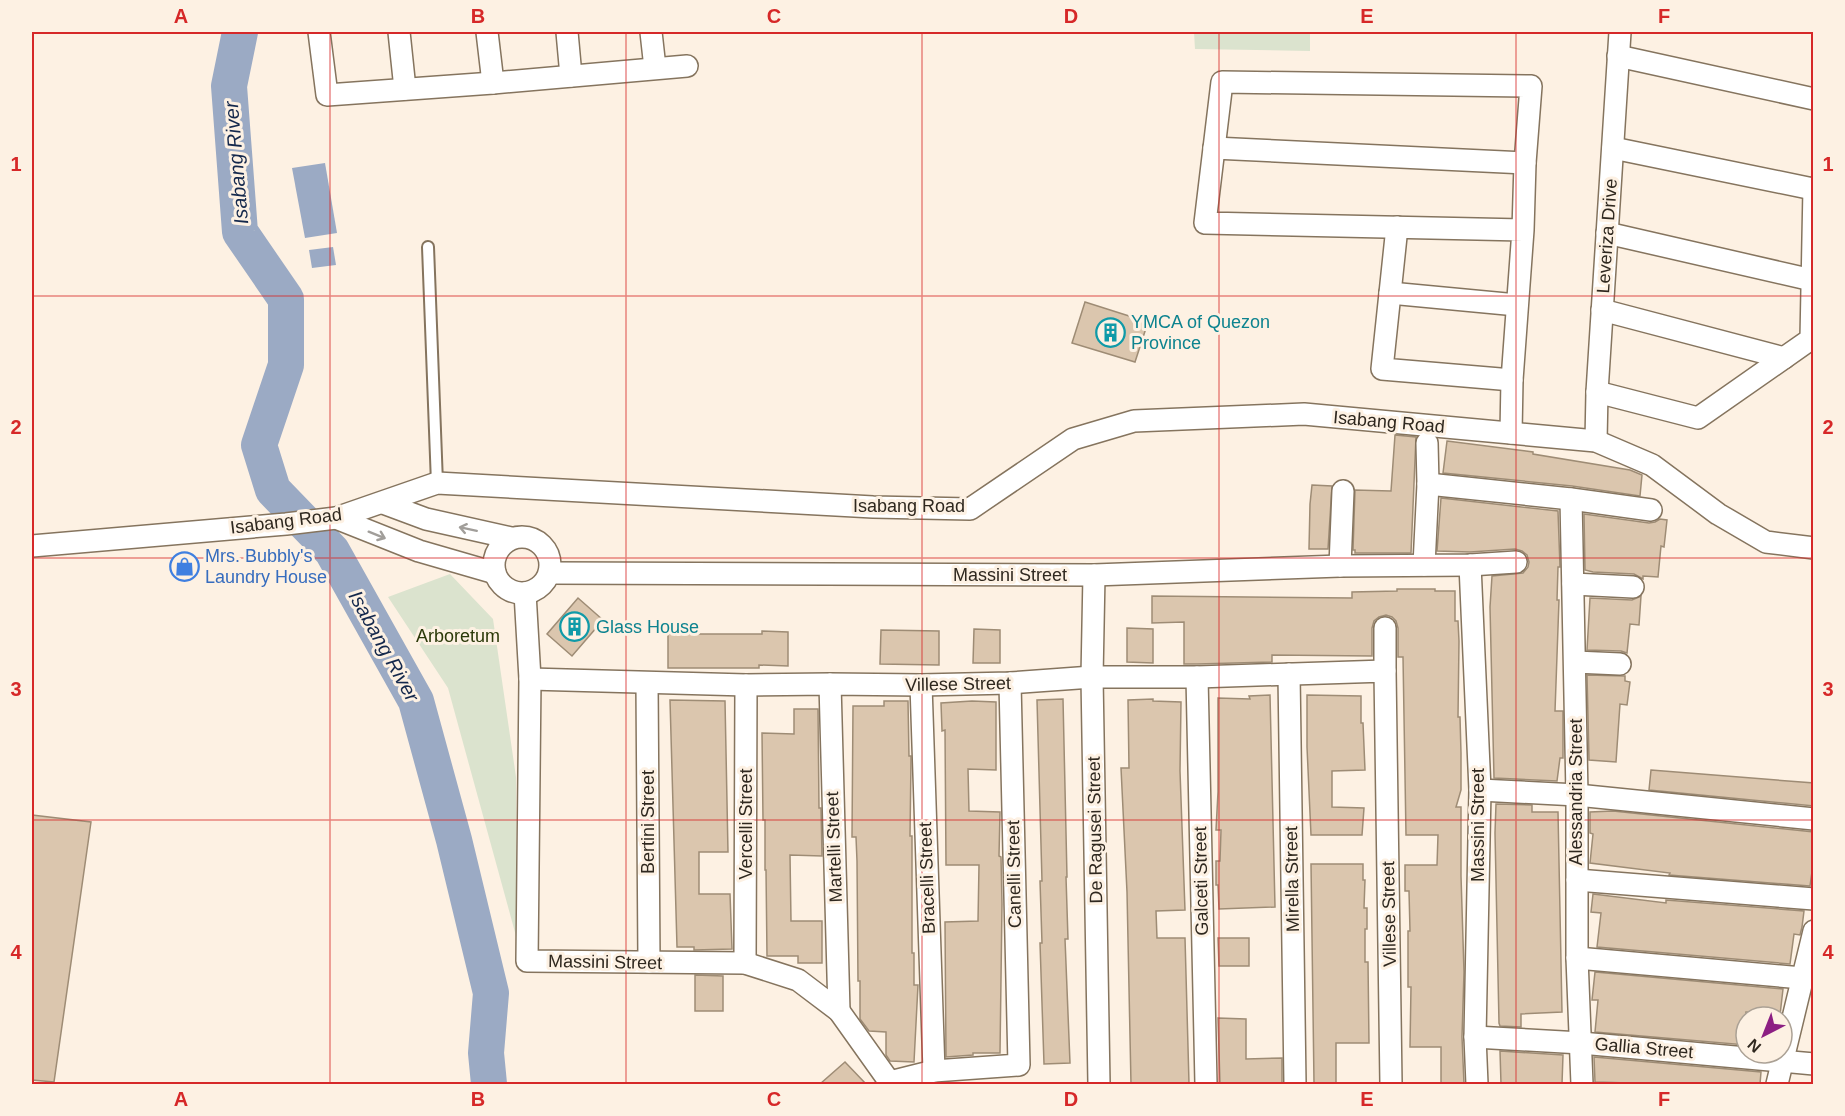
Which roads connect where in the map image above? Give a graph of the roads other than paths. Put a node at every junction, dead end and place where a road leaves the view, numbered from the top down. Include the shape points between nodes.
1 (319, 32) edge
2 (399, 32) edge
3 (487, 32) edge
4 (567, 32) edge
5 (651, 32) edge
6 (1620, 32) edge
7 (1618, 56) junction
8 (687, 66) dead end
9 (655, 68) junction
10 (571, 76) junction
11 (493, 83) junction
12 (405, 89) junction
13 (1814, 99) edge
14 (1214, 148) junction
15 (1613, 148) junction
16 (1525, 163) junction
17 (1813, 189) edge
18 (1396, 227) junction
19 (1523, 230) junction
20 (1607, 233) junction
21 (428, 247) dead end
22 (1812, 280) junction
23 (1390, 293) junction
24 (1517, 305) junction
25 (1602, 310) junction
26 (1784, 358) junction
27 (1512, 380) junction
28 (1597, 392) junction
29 (1511, 433) junction
30 (1596, 441) junction
31 (1427, 443) dead end
32 (437, 483) junction
33 (1428, 484) junction
34 (1343, 491) dead end
35 (1571, 499) junction
36 (383, 503) junction
37 (1651, 510) dead end
38 (332, 518) junction
39 (511, 538) junction
40 (32, 546) edge
41 (1814, 548) edge
42 (1516, 562) dead end
43 (1424, 565) junction
44 (1470, 565) junction
45 (1340, 566) junction
46 (495, 573) junction
47 (550, 573) junction
48 (1094, 576) junction
49 (1573, 584) junction
50 (1633, 587) dead end
51 (525, 593) junction
52 (1385, 628) dead end
53 (1575, 662) junction
54 (1620, 664) dead end
55 (1385, 671) junction
56 (1289, 674) junction
57 (1092, 677) junction
58 (1197, 677) junction
59 (530, 679) junction
60 (647, 683) junction
61 (1010, 683) junction
62 (830, 684) junction
63 (747, 685) junction
64 (921, 686) junction
65 (1480, 790) junction
66 (1577, 795) junction
67 (1814, 819) edge
68 (1577, 880) junction
69 (1814, 899) edge
70 (1814, 931) edge
71 (1577, 958) junction
72 (649, 962) junction
73 (745, 963) junction
74 (1802, 978) junction
75 (839, 1011) junction
76 (1794, 1015) edge
77 (1475, 1037) junction
78 (1581, 1043) junction
79 (1734, 1057) edge
80 (1794, 1062) edge
81 (1814, 1064) edge
82 (1783, 1065) edge
83 (934, 1071) junction
84 (891, 1083) edge
85 (1099, 1084) edge
86 (1206, 1084) edge
87 (1295, 1084) edge
88 (1391, 1084) edge
89 (1477, 1084) edge
90 (1582, 1084) edge
91 (1777, 1084) edge

1 - 12 street via 327,95
2 - 12 street
3 - 11 street
4 - 10 street
5 - 9 street
6 - 7 street, Leveriza Drive
7 - 13 street
7 - 15 street, Leveriza Drive
8 - 9 street
9 - 10 street
10 - 11 street
11 - 12 street
14 - 16 street
14 - 16 street via 1222,82 1531,86
14 - 18 street via 1205,224
15 - 17 street
15 - 20 street, Leveriza Drive
16 - 19 street
17 - 22 street
18 - 19 street
18 - 23 street
19 - 24 street
20 - 22 street
20 - 25 street, Leveriza Drive
21 - 32 lane
22 - 26 street via 1811,339
23 - 24 street
23 - 27 street via 1382,369
24 - 27 street
25 - 26 street
25 - 28 street, Leveriza Drive
26 - 28 street via 1698,418
27 - 29 street
28 - 30 street, Leveriza Drive
29 - 30 street, Isabang Road
29 - 32 street, Isabang Road via 1304,414 1134,421 1073,439 970,509
30 - 41 street, Isabang Road via 1652,465 1718,514 1766,542
31 - 33 street
32 - 36 street, Isabang Road
33 - 35 street
33 - 43 street
34 - 45 street
35 - 37 street
35 - 49 street, Alessandria Street
36 - 38 street, Isabang Road
39 -> 36 street via 426,519
38 - 40 street, Isabang Road
38 -> 46 street via 419,551
39 - 46 street via 497,551
39 - 47 street via 538,541 549,555
42 - 44 street, Massini Street
43 - 44 street, Massini Street
43 - 45 street, Massini Street
44 - 65 street, Massini Street
45 - 48 street, Massini Street
46 - 51 street via 510,591
47 - 48 street, Massini Street
47 - 51 street via 541,587
48 - 57 street, De Ragusei Street
49 - 50 street
49 - 53 street, Alessandria Street
51 - 59 street, Massini Street
52 - 55 street, Villese Street
53 - 54 street
53 - 66 street, Alessandria Street
55 - 56 street, Villese Street
55 - 88 street, Villese Street
56 - 58 street, Villese Street
56 - 87 street, Mirella Street
57 - 58 street, Villese Street
57 - 61 street, Villese Street
57 - 85 street, De Ragusei Street
58 - 86 street, Galceti Street
59 - 60 street, Villese Street
59 - 72 street, Massini Street via 527,961
60 - 63 street, Villese Street
60 - 72 street, Bertini Street
61 - 64 street, Villese Street
61 - 83 street, Canelli Street via 1019,1065
62 - 63 street, Villese Street
62 - 64 street, Villese Street
62 - 75 street, Martelli Street
63 - 73 street, Vercelli Street
64 - 83 street, Bracelli Street
65 - 66 street
65 - 77 street, Massini Street
66 - 67 street
66 - 68 street, Alessandria Street
68 - 69 street
68 - 71 street, Alessandria Street
70 - 74 street
71 - 74 street
71 - 78 street, Alessandria Street
72 - 73 street, Massini Street
73 - 75 street, Massini Street via 798,980
74 - 76 street
75 - 84 street, Massini Street
77 - 78 street, Gallia Street
77 - 89 street, Massini Street
78 - 79 street, Gallia Street
78 - 90 street, Alessandria Street
80 - 81 street, Gallia Street
82 - 91 street
83 - 84 street

